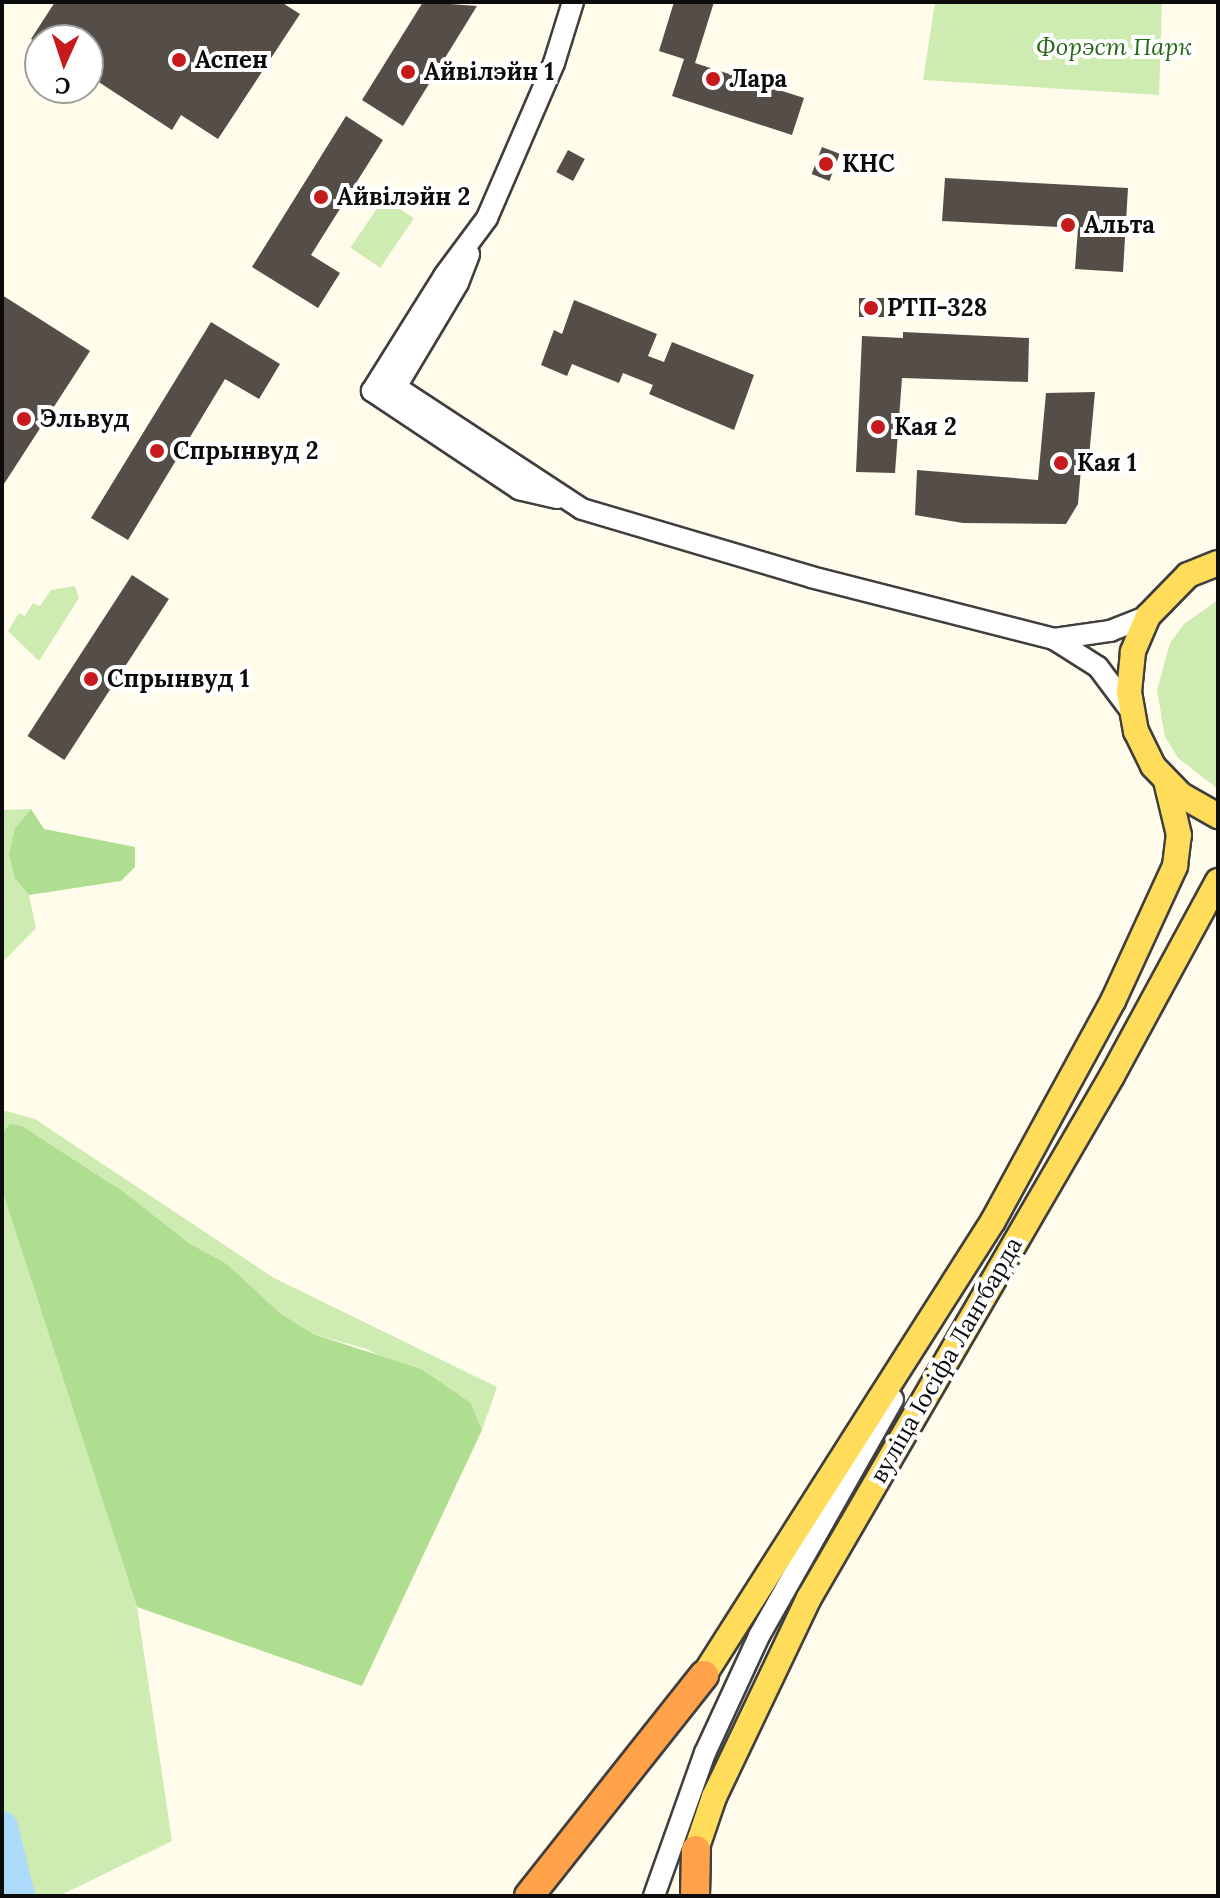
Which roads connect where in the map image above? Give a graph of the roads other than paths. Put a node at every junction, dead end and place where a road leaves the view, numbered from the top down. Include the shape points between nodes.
1 (573, 2) edge
2 (1218, 563) edge
3 (1148, 616) junction
4 (1054, 639) junction
5 (1131, 711) junction
6 (1166, 781) junction
7 (1218, 816) edge
8 (1218, 881) edge
9 (993, 1221) junction
10 (704, 1675) joint
11 (696, 1850) junction
12 (529, 1896) edge
13 (654, 1896) edge
14 (681, 1896) edge
15 (695, 1896) edge

1 - 4 street via 554,63 475,239 444,276 389,388 519,489 754,561
2 - 3 main road via 1188,575
3 - 4 street via 1110,631
3 - 5 main road via 1129,672
4 - 5 street via 1098,667
5 - 6 main road via 1143,749
6 - 7 main road
6 - 9 main road, вуліца Іосіфа Лангбарда via 1179,835 1162,900
8 - 11 main road, вуліца Іосіфа Лангбарда via 1112,1076 809,1598 726,1770
9 - 10 main road, вуліца Іосіфа Лангбарда
9 - 13 street via 759,1636 705,1753
10 - 12 highway
11 - 14 street
11 - 15 highway

